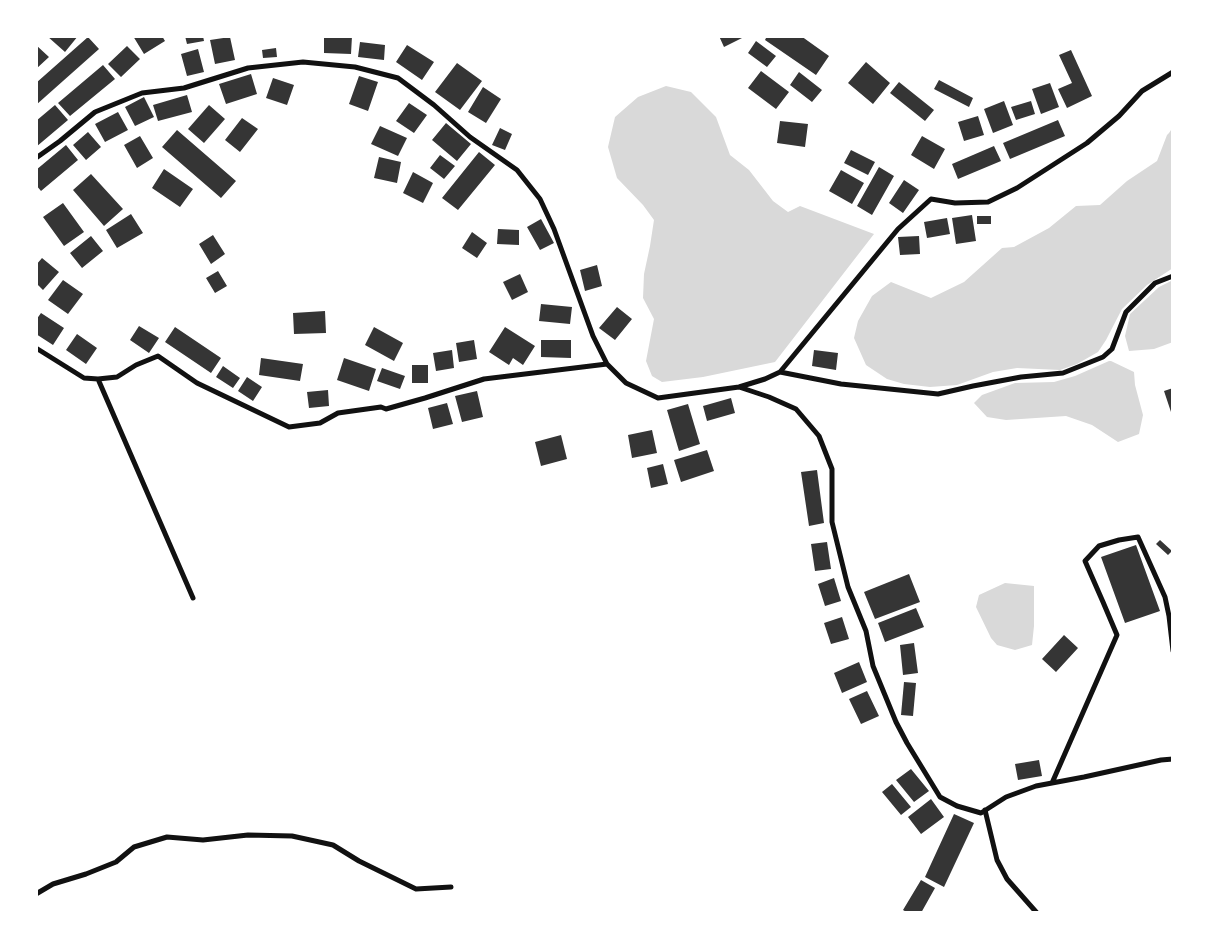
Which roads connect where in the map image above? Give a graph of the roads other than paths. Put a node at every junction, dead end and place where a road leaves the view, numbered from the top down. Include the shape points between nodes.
1 (1173, 72) edge
2 (36, 158) edge
3 (1173, 276) edge
4 (36, 348) edge
5 (607, 364) junction
6 (780, 372) junction
7 (98, 379) junction
8 (739, 387) junction
9 (193, 598) dead end
10 (1173, 651) edge
11 (1173, 760) edge
12 (1052, 783) junction
13 (986, 810) junction
14 (451, 887) dead end
15 (36, 894) edge
16 (1037, 913) edge

1 - 6 street via 1142,91 1120,116 1087,143 1017,188 988,202 955,203 931,199 898,229
2 - 5 street via 95,112 142,93 184,88 248,68 303,62 355,67 398,78 470,137 518,170 540,198 593,336
3 - 6 street via 1156,284 1126,312 1112,349 1103,357 1063,373 1021,377 938,394 841,384
4 - 7 street via 84,378
5 - 7 street via 484,379 386,409 338,413 320,423 289,427 197,383 158,356 117,377
5 - 8 street via 626,383 658,398
6 - 8 street
7 - 9 street
8 - 13 street via 796,409 819,436 832,469 832,522 848,587 866,631 873,666 896,722 940,797 973,811 981,813
10 - 12 street via 1165,597 1138,537 1099,546 1085,561 1117,635
11 - 12 street
12 - 13 street via 1006,797
13 - 16 street via 997,860 1008,879
14 - 15 street via 416,889 333,845 292,836 248,835 203,840 167,837 134,847 116,862 53,884

